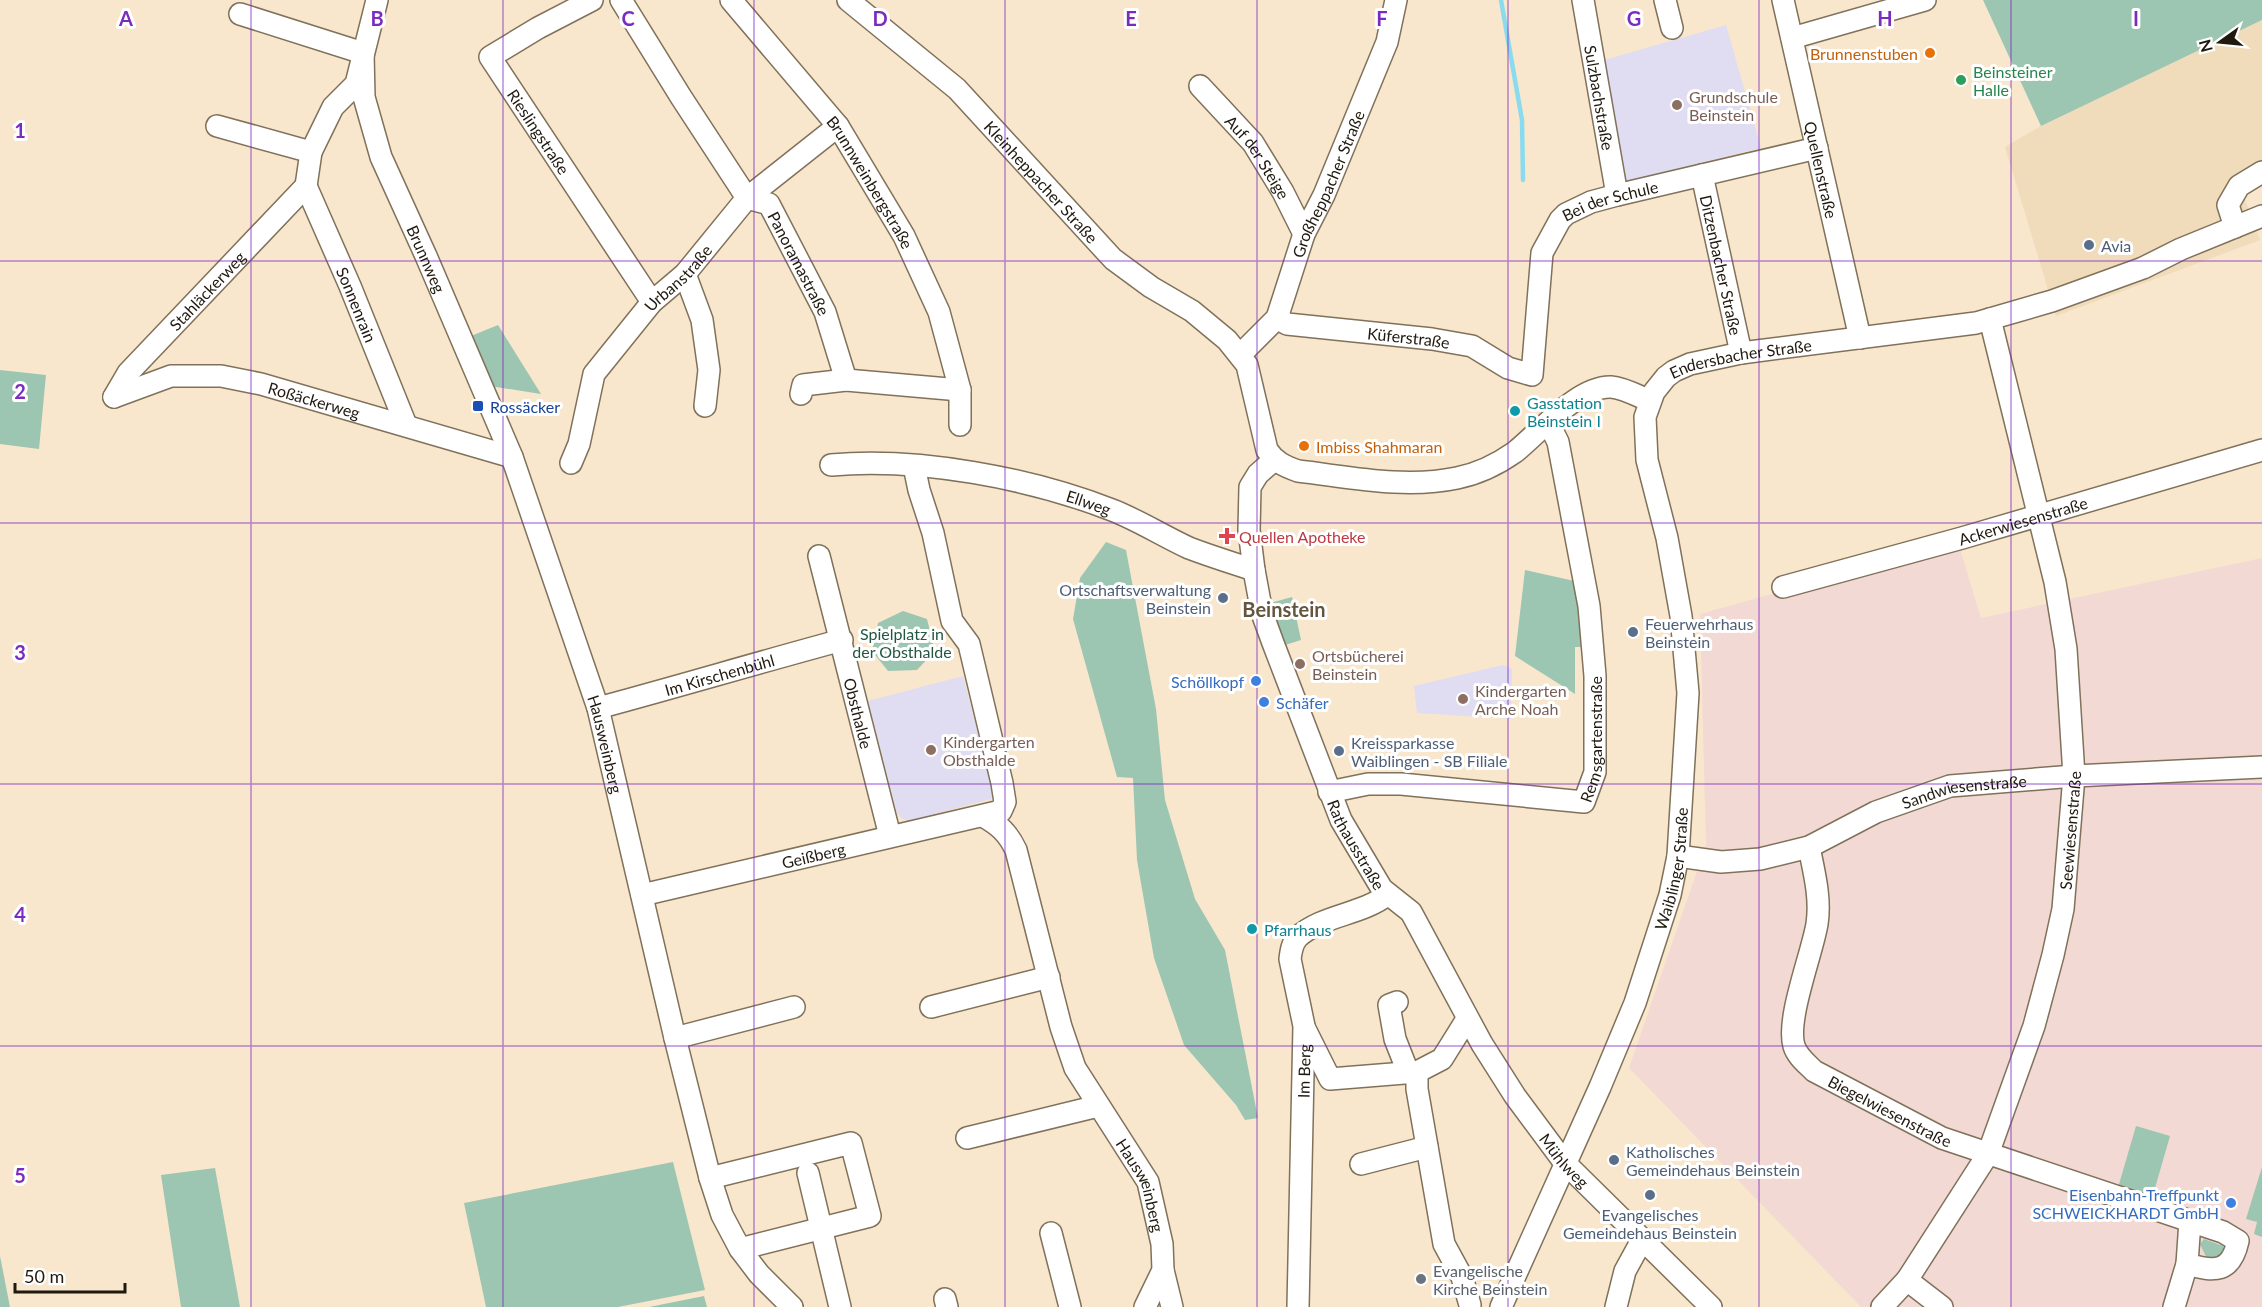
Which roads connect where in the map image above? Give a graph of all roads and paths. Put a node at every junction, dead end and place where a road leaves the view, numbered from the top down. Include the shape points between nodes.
1 (377, 0) edge
2 (592, 0) edge
3 (621, 0) edge
4 (730, 0) edge
5 (848, 0) edge
6 (1396, 0) edge
7 (1583, 0) edge
8 (1665, 0) edge
9 (1783, 0) edge
10 (1920, 1) edge
11 (240, 14) dead end
12 (1672, 28) dead end
13 (1792, 38) junction
14 (363, 53) junction
15 (1200, 86) dead end
16 (217, 126) dead end
17 (838, 126) junction
18 (1817, 147) junction
19 (311, 152) junction
20 (2262, 172) edge
21 (1702, 175) junction
22 (306, 186) junction
23 (1617, 195) junction
24 (747, 198) junction
25 (2262, 216) edge
26 (2235, 227) junction
27 (1304, 234) junction
28 (685, 274) junction
29 (652, 302) junction
30 (1277, 318) junction
31 (1990, 319) junction
32 (1860, 338) junction
33 (1741, 353) junction
34 (1240, 355) junction
35 (138, 362) junction
36 (1532, 375) joint
37 (164, 379) junction
38 (846, 380) junction
39 (960, 390) junction
40 (801, 394) dead end
41 (114, 397) joint
42 (1650, 401) junction
43 (705, 406) dead end
44 (406, 425) junction
45 (960, 425) dead end
46 (1545, 426) junction
47 (2262, 450) edge
48 (512, 457) junction
49 (1274, 460) junction
50 (571, 463) dead end
51 (831, 465) dead end
52 (914, 466) junction
53 (2038, 516) junction
54 (819, 556) dead end
55 (1254, 570) junction
56 (1783, 587) dead end
57 (842, 640) junction
58 (598, 708) junction
59 (2262, 767) edge
60 (2074, 776) junction
61 (1329, 792) junction
62 (983, 816) junction
63 (890, 836) junction
64 (1809, 847) junction
65 (1678, 856) junction
66 (1387, 894) junction
67 (642, 895) junction
68 (1049, 977) junction
69 (1397, 1002) dead end
70 (794, 1007) dead end
71 (932, 1007) dead end
72 (1467, 1019) junction
73 (1304, 1026) junction
74 (675, 1038) junction
75 (1413, 1072) junction
76 (1098, 1106) junction
77 (967, 1138) dead end
78 (1427, 1147) junction
79 (1988, 1154) junction
80 (1564, 1162) junction
81 (1361, 1164) dead end
82 (808, 1173) dead end
83 (710, 1178) junction
84 (2190, 1221) junction
85 (822, 1228) junction
86 (1051, 1233) dead end
87 (1642, 1240) junction
88 (740, 1249) junction
89 (2187, 1264) junction
90 (1163, 1270) junction
91 (1907, 1280) junction
92 (1470, 1305) dead end
93 (792, 1307) edge
94 (840, 1307) edge
95 (1070, 1307) edge
96 (1145, 1307) edge
97 (1172, 1307) edge
98 (1299, 1307) edge
99 (1501, 1307) edge
100 (1616, 1307) edge
101 (1711, 1307) edge
102 (1882, 1307) edge
103 (1942, 1307) edge
104 (2174, 1307) edge

1 - 14 street, Brunnweg
2 - 29 street, Rieslingstraße via 490,57
3 - 24 street, Panoramastraße
4 - 17 street, Brunnweinbergstraße
5 - 34 street, Kleinheppacher Straße via 957,89 1113,259 1192,311
6 - 27 street, Großheppacher Straße via 1387,42
7 - 23 street, Sulzbachstraße
8 - 12 street
9 - 13 street, Quellenstraße
10 - 13 street
11 - 14 street
13 - 18 street, Quellenstraße
14 - 19 street, Brunnweg via 356,84 333,107
14 - 48 street, Brunnweg via 364,97 381,157
15 - 27 street, Auf der Steige via 1253,142
16 - 19 street
17 - 24 street, Urbanstraße
17 - 39 street, Brunnweinbergstraße via 909,246 939,312
18 - 21 street, Bei der Schule
18 - 32 street, Quellenstraße
19 - 22 street, Brunnweg
20 - 26 street via 2239,186 2228,205
21 - 23 street, Bei der Schule
21 - 33 street, Ditzenbacher Straße
22 - 35 street, Stahläckerweg
22 - 44 street, Sonnenrain
23 - 36 street, Bei der Schule via 1566,214 1542,253
24 - 28 street, Urbanstraße
24 - 38 street, Panoramastraße via 768,204 789,242 825,312
25 - 26 street, Endersbacher Straße
26 - 31 street, Endersbacher Straße via 2144,268
27 - 30 street, Großheppacher Straße
28 - 29 street, Urbanstraße
28 - 43 street via 702,320 709,370
29 - 50 street, Urbanstraße via 594,374
30 - 34 street, Großheppacher Straße
30 - 36 street, Küferstraße via 1287,324 1472,346 1508,368
31 - 32 street, Endersbacher Straße
31 - 53 street, Seewiesenstraße
32 - 33 street, Endersbacher Straße
33 - 42 street, Endersbacher Straße via 1674,371 1659,384
34 - 49 street via 1250,376 1263,441
35 - 37 street
35 - 41 street, Stahläckerweg
37 - 41 street, Roßäckerweg
37 - 44 street, Roßäckerweg via 221,376
38 - 39 street
38 - 40 street via 803,384
39 - 45 street, Brunnweinbergstraße
42 - 46 street via 1613,387 1600,388
42 - 65 street, Waiblinger Straße via 1644,426 1647,460 1667,538 1688,693
44 - 48 street, Roßäckerweg
46 - 49 street via 1498,462 1458,478 1392,482 1298,471
46 - 61 street, Remsgartenstraße via 1558,442 1589,606 1595,676 1595,772 1584,802 1401,784 1368,783
47 - 53 street, Ackerwiesenstraße
48 - 58 street, Hausweinberg
49 - 55 street, Rathausstraße via 1250,487 1249,530
51 - 52 street, Ellweg via 866,462
52 - 55 street, Ellweg via 972,471 1054,491 1112,510 1190,548
52 - 62 street via 952,621 969,644 1002,783 1005,802 1001,811
53 - 56 street, Ackerwiesenstraße
53 - 60 street, Seewiesenstraße via 2055,582 2066,649
54 - 57 street, Obsthalde
55 - 61 street, Rathausstraße via 1266,623
57 - 58 street, Im Kirschenbühl
57 - 63 street, Obsthalde
58 - 67 street, Hausweinberg
59 - 60 street, Sandwiesenstraße
60 - 64 street, Sandwiesenstraße via 1950,786 1875,812
60 - 79 street, Seewiesenstraße via 2063,909 2053,955 2034,1026
61 - 66 street, Rathausstraße via 1341,820
62 - 63 street, Geißberg
62 - 68 street, Hausweinberg via 1008,834 1016,850
63 - 67 street, Geißberg
64 - 65 street, Sandwiesenstraße via 1761,859 1721,862
64 - 79 street, Biegelwiesenstraße via 1819,900 1817,924 1791,1027 1794,1046 1802,1060 1814,1071 1942,1138
65 - 80 street, Waiblinger Straße via 1670,895 1635,1003
66 - 72 street, Rathausstraße via 1411,912
66 - 73 street, Im Berg via 1376,903 1319,925 1298,938 1291,948
67 - 74 street, Hausweinberg
68 - 71 street
68 - 76 street, Hausweinberg via 1075,1068
69 - 75 street via 1389,1005 1395,1039
70 - 74 street
72 - 75 street via 1442,1059
72 - 80 street, Mühlweg via 1515,1096
73 - 75 street via 1330,1079
73 - 98 street, Im Berg
74 - 83 street, Hausweinberg
75 - 78 street
76 - 77 street
76 - 90 street, Hausweinberg via 1148,1182 1158,1221
78 - 81 street
78 - 92 street via 1444,1244 1462,1277
79 - 84 street, Biegelwiesenstraße
79 - 91 street, Seewiesenstraße
80 - 87 street, Mühlweg
80 - 99 street, Waiblinger Straße
82 - 85 street
83 - 85 street via 851,1143 870,1216
83 - 88 street, Hausweinberg
84 - 89 street
84 - 89 street, Biegelwiesenstraße via 2238,1241 2235,1254 2221,1268 2208,1270
85 - 88 street
85 - 94 street
86 - 95 street
87 - 100 street via 1625,1271
87 - 101 street, Mühlweg
88 - 93 street, Hausweinberg
89 - 104 street
90 - 96 street
90 - 97 street, Hausweinberg
91 - 102 street, Seewiesenstraße
91 - 103 street

